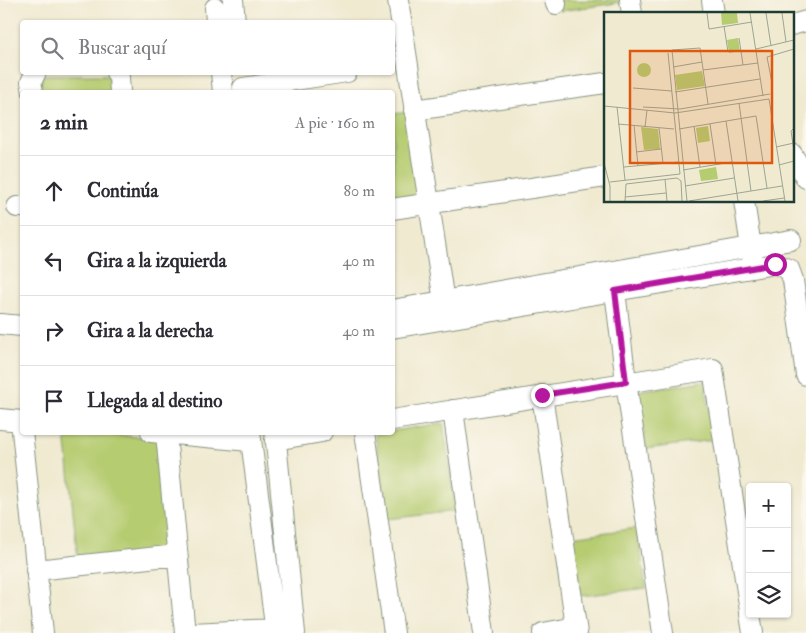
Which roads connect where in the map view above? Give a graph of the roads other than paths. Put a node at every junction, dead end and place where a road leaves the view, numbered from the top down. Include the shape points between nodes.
1 (233, 0) edge
2 (398, 0) edge
3 (235, 20) edge
4 (400, 65) edge
5 (34, 75) edge
6 (118, 75) edge
7 (221, 75) edge
8 (321, 75) edge
9 (604, 83) edge
10 (242, 84) edge
11 (33, 90) edge
12 (120, 90) edge
13 (223, 90) edge
14 (414, 110) junction
15 (794, 157) edge
16 (604, 177) edge
17 (806, 178) edge
18 (744, 202) edge
19 (429, 204) junction
20 (395, 209) edge
21 (791, 240) dead end
22 (752, 258) junction
23 (615, 291) junction
24 (444, 302) junction
25 (395, 310) edge
26 (0, 324) edge
27 (20, 326) edge
28 (395, 328) edge
29 (806, 375) edge
30 (626, 382) junction
31 (542, 395) junction
32 (453, 410) junction
33 (0, 419) edge
34 (395, 420) edge
35 (20, 421) edge
36 (23, 435) edge
37 (158, 435) edge
38 (204, 435) edge
39 (365, 435) edge
40 (275, 436) edge
41 (250, 437) edge
42 (177, 555) junction
43 (36, 570) junction
44 (746, 587) edge
45 (751, 618) edge
46 (577, 630) edge
47 (275, 631) edge
48 (43, 633) edge
49 (184, 633) edge
50 (192, 633) edge
51 (295, 633) edge
52 (394, 633) edge
53 (484, 633) edge
54 (543, 633) edge
55 (663, 633) edge
56 (753, 633) edge

1 - 3 street
2 - 4 street
4 - 14 street
5 - 11 street via 31,82
6 - 12 street
7 - 13 street
8 - 10 street
9 - 14 street
14 - 19 street
15 - 17 street
16 - 19 street
18 - 22 street
19 - 20 street
19 - 24 street
21 - 22 street
22 - 23 street
22 - 24 street
22 - 29 street via 789,268
23 - 28 street
23 - 30 street
24 - 25 street
26 - 27 street
30 - 31 street
30 - 44 street via 713,369
30 - 55 street
31 - 32 street
31 - 46 street
32 - 34 street
32 - 53 street
33 - 35 street
36 - 43 street
37 - 42 street
38 - 41 street
39 - 52 street
40 - 51 street
41 - 47 street
42 - 43 street
42 - 49 street
43 - 48 street
45 - 56 street
46 - 54 street
47 - 50 street

